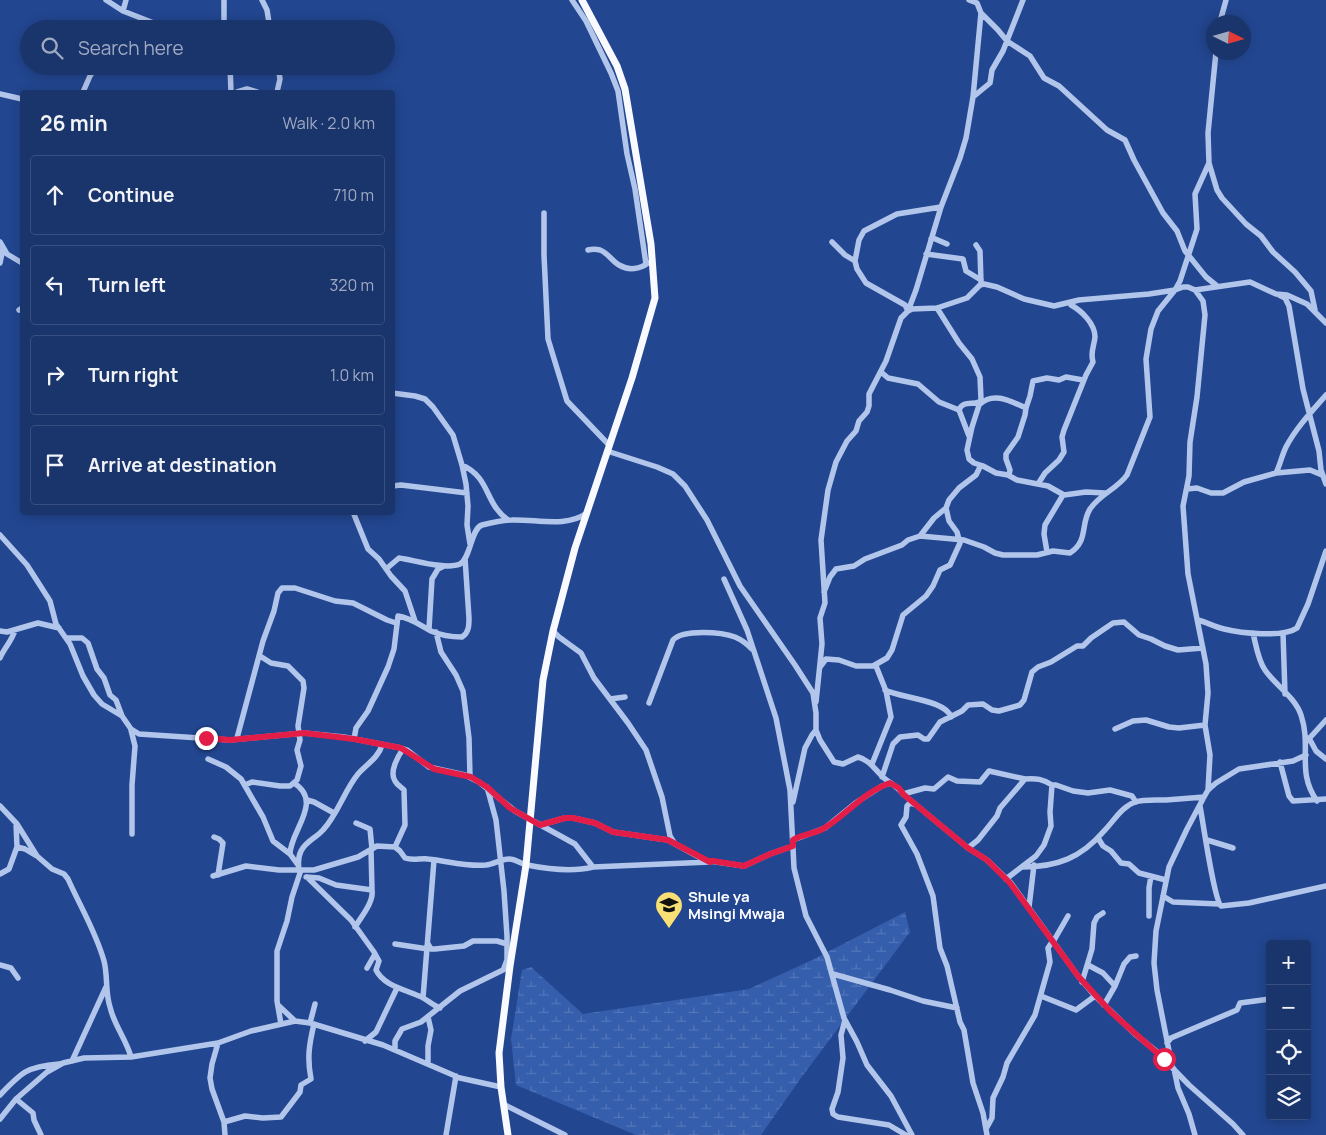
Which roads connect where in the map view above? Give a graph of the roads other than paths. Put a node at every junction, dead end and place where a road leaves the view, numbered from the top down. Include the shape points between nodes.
1 (106, 0) edge
2 (126, 0) edge
3 (224, 0) edge
4 (262, 0) edge
5 (572, 0) edge
6 (582, 0) edge
7 (969, 0) edge
8 (1023, 0) edge
9 (1226, 0) edge
10 (977, 1) edge
11 (123, 11) junction
12 (981, 13) junction
13 (1222, 15) edge
14 (146, 20) edge
15 (224, 20) edge
16 (269, 20) edge
17 (1007, 41) junction
18 (1215, 60) edge
19 (91, 75) edge
20 (230, 75) edge
21 (280, 75) edge
22 (84, 90) edge
23 (231, 90) edge
24 (277, 90) edge
25 (0, 94) edge
26 (973, 97) junction
27 (20, 99) edge
28 (1208, 163) junction
29 (941, 207) junction
30 (544, 213) dead end
31 (931, 239) junction
32 (0, 242) edge
33 (832, 242) dead end
34 (947, 244) dead end
35 (976, 245) dead end
36 (3, 248) junction
37 (588, 250) dead end
38 (926, 254) junction
39 (1189, 256) junction
40 (653, 259) junction
41 (855, 261) junction
42 (20, 262) edge
43 (0, 263) edge
44 (646, 264) junction
45 (981, 282) junction
46 (1217, 286) junction
47 (1174, 290) junction
48 (1196, 290) junction
49 (1287, 298) junction
50 (1071, 305) dead end
51 (937, 308) junction
52 (908, 311) junction
53 (1315, 311) junction
54 (1326, 324) edge
55 (881, 372) junction
56 (1084, 380) junction
57 (395, 393) edge
58 (1326, 395) edge
59 (980, 404) junction
60 (1026, 408) junction
61 (959, 410) junction
62 (1310, 413) junction
63 (970, 436) junction
64 (608, 448) junction
65 (462, 465) junction
66 (983, 466) junction
67 (1276, 473) junction
68 (1009, 475) junction
69 (1322, 475) junction
70 (1038, 484) junction
71 (1326, 484) edge
72 (395, 486) edge
73 (1187, 489) junction
74 (467, 493) junction
75 (1105, 493) junction
76 (1063, 495) junction
77 (946, 508) junction
78 (587, 513) junction
79 (354, 515) edge
80 (508, 520) junction
81 (0, 535) edge
82 (920, 536) junction
83 (959, 538) junction
84 (470, 544) junction
85 (1326, 551) edge
86 (1047, 552) junction
87 (465, 558) junction
88 (444, 566) junction
89 (386, 569) junction
90 (724, 579) dead end
91 (824, 592) junction
92 (1198, 620) junction
93 (416, 621) junction
94 (396, 623) junction
95 (59, 628) junction
96 (15, 630) junction
97 (429, 630) junction
98 (0, 631) edge
99 (553, 631) junction
100 (436, 632) junction
101 (1253, 633) junction
102 (1283, 633) junction
103 (66, 638) junction
104 (1204, 648) junction
105 (753, 650) junction
106 (260, 656) junction
107 (0, 658) edge
108 (876, 666) junction
109 (818, 669) junction
110 (886, 690) junction
111 (1285, 694) junction
112 (624, 698) dead end
113 (610, 699) junction
114 (649, 703) dead end
115 (815, 709) junction
116 (122, 716) junction
117 (951, 717) junction
118 (1326, 720) edge
119 (1205, 725) junction
120 (129, 726) junction
121 (1115, 729) dead end
122 (816, 730) junction
123 (298, 733) junction
124 (237, 738) junction
125 (354, 739) junction
126 (1308, 740) junction
127 (382, 745) junction
128 (403, 749) junction
129 (1306, 755) junction
130 (1326, 759) edge
131 (208, 760) dead end
132 (1280, 762) junction
133 (872, 764) junction
134 (470, 777) junction
135 (882, 777) junction
136 (1025, 779) junction
137 (294, 783) junction
138 (890, 783) junction
139 (245, 785) junction
140 (1052, 785) junction
141 (487, 787) junction
142 (1208, 790) junction
143 (903, 794) junction
144 (1204, 797) junction
145 (1326, 799) edge
146 (307, 800) junction
147 (1317, 801) junction
148 (1136, 802) junction
149 (0, 806) edge
150 (792, 806) junction
151 (919, 806) junction
152 (1200, 806) junction
153 (334, 813) junction
154 (530, 820) junction
155 (16, 822) junction
156 (356, 823) dead end
157 (540, 825) junction
158 (132, 834) dead end
159 (214, 837) dead end
160 (1098, 838) junction
161 (793, 840) junction
162 (1207, 840) junction
163 (675, 844) junction
164 (793, 846) junction
165 (17, 847) junction
166 (395, 848) junction
167 (968, 848) junction
168 (1233, 848) dead end
169 (371, 850) junction
170 (290, 854) junction
171 (37, 856) junction
172 (1036, 856) junction
173 (434, 860) junction
174 (500, 861) junction
175 (710, 862) junction
176 (526, 865) junction
177 (593, 867) junction
178 (1022, 867) junction
179 (1033, 867) junction
180 (299, 870) junction
181 (0, 874) edge
182 (1151, 876) junction
183 (307, 877) junction
184 (1006, 879) junction
185 (1166, 880) junction
186 (1326, 886) edge
187 (372, 889) junction
188 (1163, 896) junction
189 (1219, 904) junction
190 (1029, 908) junction
191 (1103, 912) dead end
192 (1068, 916) dead end
193 (1149, 916) dead end
194 (355, 927) junction
195 (1052, 942) junction
196 (395, 944) dead end
197 (507, 944) junction
198 (428, 947) junction
199 (375, 954) junction
200 (1136, 956) dead end
201 (0, 965) edge
202 (1088, 965) junction
203 (507, 967) junction
204 (367, 968) dead end
205 (833, 974) junction
206 (18, 978) dead end
207 (1082, 982) junction
208 (1116, 986) junction
209 (106, 987) junction
210 (397, 988) junction
211 (1041, 996) junction
212 (1095, 996) junction
213 (423, 998) junction
214 (1266, 1000) edge
215 (314, 1004) dead end
216 (1104, 1005) junction
217 (278, 1006) junction
218 (440, 1008) junction
219 (957, 1008) junction
220 (428, 1017) junction
221 (845, 1020) junction
222 (295, 1021) junction
223 (312, 1023) junction
224 (281, 1024) junction
225 (366, 1040) junction
226 (218, 1043) junction
227 (1167, 1043) junction
228 (395, 1049) junction
229 (131, 1057) junction
230 (72, 1061) junction
231 (63, 1063) junction
232 (428, 1064) junction
233 (1173, 1068) junction
234 (456, 1076) junction
235 (501, 1087) junction
236 (0, 1096) edge
237 (16, 1100) junction
238 (503, 1104) junction
239 (0, 1119) edge
240 (224, 1122) junction
241 (986, 1132) edge
242 (41, 1135) edge
243 (224, 1135) edge
244 (446, 1135) edge
245 (508, 1135) edge
246 (565, 1135) edge
247 (906, 1135) edge
248 (912, 1135) edge
249 (1195, 1135) edge
250 (1243, 1135) edge

1 - 11 street
2 - 11 street
3 - 15 street
4 - 16 street
5 - 44 street via 586,21 618,91
6 - 40 main road via 617,66 625,89
7 - 10 street
8 - 17 street
9 - 13 street
10 - 12 street
11 - 14 street
12 - 17 street
12 - 26 street
17 - 26 street via 992,70 989,85
17 - 39 street via 1027,53 1044,78 1059,86 1107,130 1124,140
18 - 28 street
19 - 22 street
20 - 23 street
21 - 24 street
25 - 27 street
26 - 29 street via 963,147
28 - 39 street via 1195,194 1198,229
28 - 53 street via 1222,198 1310,290
29 - 31 street
29 - 41 street via 897,214 864,231
30 - 64 street via 548,339 568,401
31 - 34 street
31 - 38 street
32 - 36 street
33 - 41 street
35 - 45 street via 980,251
36 - 42 street
36 - 43 street
37 - 44 street via 601,250 625,267 639,269
38 - 45 street via 963,259 966,271
38 - 52 street
39 - 46 street
39 - 47 street
40 - 44 street
40 - 64 main road via 653,311
41 - 52 street via 866,283 905,305
45 - 47 street via 1024,299 1054,306 1085,299
45 - 51 street via 967,298
46 - 48 street
46 - 49 street via 1250,282
47 - 48 street via 1188,287
47 - 75 street via 1158,311 1147,346 1150,419 1127,475
48 - 73 street via 1203,301 1205,315
49 - 53 street via 1307,304
49 - 62 street
50 - 56 street via 1090,323 1095,337 1091,352 1093,362
51 - 52 street
51 - 59 street via 978,369
52 - 55 street via 901,318
53 - 54 street
55 - 61 street via 888,378 918,384 939,402
55 - 91 street via 869,394 867,412 833,469 821,529
56 - 60 street via 1066,377 1035,380
56 - 70 street via 1062,437 1064,452
57 - 65 street via 429,402 453,435
58 - 62 street
59 - 60 street via 989,398 998,398
59 - 61 street via 965,404
59 - 63 street
60 - 68 street via 1017,439 1006,454
61 - 63 street
62 - 67 street via 1286,447
62 - 69 street
63 - 66 street via 968,457
64 - 78 main road
64 - 115 street via 673,474 685,486 707,520 740,586 806,681 814,696
65 - 74 street
65 - 80 street via 478,474 497,511
66 - 68 street
66 - 77 street via 959,488
67 - 69 street via 1310,470
67 - 73 street via 1244,482 1223,493
68 - 70 street
69 - 71 street
70 - 76 street
72 - 74 street
73 - 92 street via 1183,506 1186,558
74 - 84 street
75 - 76 street
75 - 86 street via 1089,512 1083,540 1073,551
76 - 86 street via 1045,525
77 - 82 street
77 - 83 street
78 - 80 street via 568,521
78 - 99 main road
79 - 89 street via 368,548
80 - 84 street via 479,526
81 - 95 street via 28,565 50,601
82 - 83 street
82 - 91 street via 854,566 836,569
83 - 86 street via 1000,554 1037,555
83 - 108 street via 960,543 950,565 940,570 925,598 904,615 890,654
84 - 87 street
85 - 102 street via 1297,628
87 - 88 street via 458,564
87 - 100 street via 469,627 463,637
88 - 89 street via 399,558
88 - 97 street via 432,579
89 - 93 street via 405,591
90 - 105 street
91 - 109 street
92 - 101 street via 1223,629
92 - 104 street
93 - 94 street via 399,616
93 - 97 street
94 - 106 street via 353,603 283,588 278,593
94 - 125 street via 397,633 388,668
95 - 96 street via 38,623
95 - 103 street
96 - 98 street
96 - 107 street
97 - 100 street
99 - 113 street via 581,653
99 - 154 main road via 543,680
100 - 134 street via 440,651 463,691
101 - 102 street
101 - 111 street via 1262,666
102 - 111 street
103 - 116 street via 94,695 104,706
103 - 116 street via 82,638 88,643 97,669
104 - 117 street via 1178,650 1136,633 1124,622 1118,622 1083,646 1077,646 1032,672 1020,705 999,711 983,704 972,704
104 - 119 street via 1208,693
105 - 114 street via 733,636 679,635 674,640
105 - 150 street via 776,718
106 - 123 street via 271,663 288,666 302,679 304,688
106 - 124 street
108 - 109 street via 856,666 826,659
108 - 110 street
109 - 115 street
110 - 117 street via 937,704 948,710
110 - 133 street via 891,717
111 - 126 street via 1299,710
112 - 113 street
113 - 163 street via 649,756 670,836
115 - 122 street
116 - 120 street
117 - 135 street via 938,724 926,739 918,735 900,737 893,744
118 - 126 street
119 - 121 street via 1179,728 1133,720
119 - 142 street via 1210,755
120 - 124 street via 134,732 148,736
120 - 158 street via 135,746
122 - 133 street via 834,762 843,764 858,757
122 - 150 street via 805,748
123 - 124 street
123 - 125 street
123 - 137 street via 301,766
125 - 127 street
126 - 129 street
126 - 130 street
127 - 128 street
127 - 153 street
128 - 134 street via 430,767
128 - 166 street via 393,777 404,789 405,822
129 - 132 street
129 - 147 street via 1305,773
131 - 139 street via 226,767
132 - 142 street via 1239,769
132 - 147 street via 1291,800
133 - 135 street
134 - 141 street
135 - 138 street
136 - 140 street via 1045,780
136 - 143 street via 990,770 980,782 957,781 948,777 934,789
136 - 167 street via 978,840
137 - 139 street via 288,787 252,782
137 - 146 street via 302,789
138 - 143 street
138 - 161 street via 857,802 825,828
139 - 170 street via 273,841
140 - 148 street via 1088,793 1110,790 1132,796
140 - 172 street via 1051,826
141 - 154 street via 510,808
141 - 174 street via 496,820
142 - 144 street
143 - 151 street
144 - 148 street
144 - 152 street
145 - 147 street
146 - 153 street
146 - 170 street
148 - 160 street via 1112,819
149 - 155 street
150 - 161 street
151 - 167 street
151 - 219 street via 908,805 901,825 917,854 933,896 940,948
152 - 162 street
152 - 185 street via 1186,829
153 - 180 street via 322,832 299,854
154 - 157 street
154 - 176 main road
155 - 165 street
155 - 171 street
156 - 169 street via 370,829
157 - 163 street via 573,818 595,823 613,832 658,838
157 - 177 street via 574,844
159 - 180 street via 223,843 215,875 246,866
160 - 179 street via 1068,860
160 - 182 street via 1119,862
161 - 164 street
162 - 168 street
162 - 189 street
163 - 175 street
164 - 175 street via 744,866
164 - 205 street via 795,874 806,916
165 - 171 street
165 - 181 street via 9,870
166 - 169 street via 377,846
166 - 173 street via 406,859
167 - 184 street via 987,860
169 - 180 street via 320,869
169 - 187 street
170 - 180 street
171 - 209 street via 68,879 98,944 105,965
172 - 178 street
172 - 179 street
173 - 174 street via 478,865
173 - 198 street
174 - 176 street via 511,859
174 - 197 street
175 - 177 street
176 - 177 street via 576,869
176 - 203 main road
178 - 179 street
178 - 184 street
179 - 190 street
180 - 183 street
180 - 217 street via 277,951
182 - 185 street
182 - 193 street
183 - 187 street via 338,886
183 - 194 street
184 - 190 street
185 - 188 street
186 - 189 street via 1249,903
187 - 194 street via 370,901
188 - 189 street via 1173,902
188 - 227 street via 1154,963
190 - 195 street
191 - 202 street via 1093,927
192 - 195 street
194 - 199 street
195 - 207 street
195 - 211 street via 1048,948 1050,962
196 - 198 street
197 - 198 street via 473,941 464,946 436,950
197 - 203 street
198 - 213 street
199 - 204 street
199 - 210 street via 379,961 377,972
200 - 208 street via 1127,959
201 - 206 street via 11,968
202 - 207 street
202 - 208 street via 1103,973
203 - 218 street via 460,991
203 - 235 main road via 499,1052
205 - 219 street
205 - 221 street
207 - 212 street
208 - 216 street
209 - 229 street via 110,1007
209 - 230 street
210 - 213 street
210 - 225 street via 376,1032
211 - 212 street via 1076,1010
211 - 241 street via 1033,1020 1007,1063 993,1098 992,1118
212 - 216 street
213 - 218 street
214 - 227 street via 1240,1004 1237,1010 1171,1038
215 - 223 street
216 - 233 street
217 - 222 street
217 - 224 street
218 - 220 street
219 - 241 street
220 - 228 street via 402,1029 395,1041
220 - 232 street via 431,1030
221 - 247 street via 841,1035 844,1058 833,1114 889,1125
221 - 248 street via 866,1065 892,1096
222 - 223 street
222 - 224 street
223 - 225 street
223 - 240 street via 308,1055 311,1079 301,1085 300,1092 281,1117 245,1116
224 - 226 street
225 - 228 street
226 - 229 street
226 - 240 street via 210,1078
227 - 233 street
228 - 232 street
229 - 230 street
230 - 231 street
231 - 236 street via 24,1072
231 - 237 street via 47,1072
232 - 234 street
233 - 249 street
233 - 250 street
234 - 235 street
234 - 244 street
235 - 238 main road
237 - 239 street
237 - 242 street via 33,1113
238 - 245 main road
238 - 246 street
240 - 243 street

